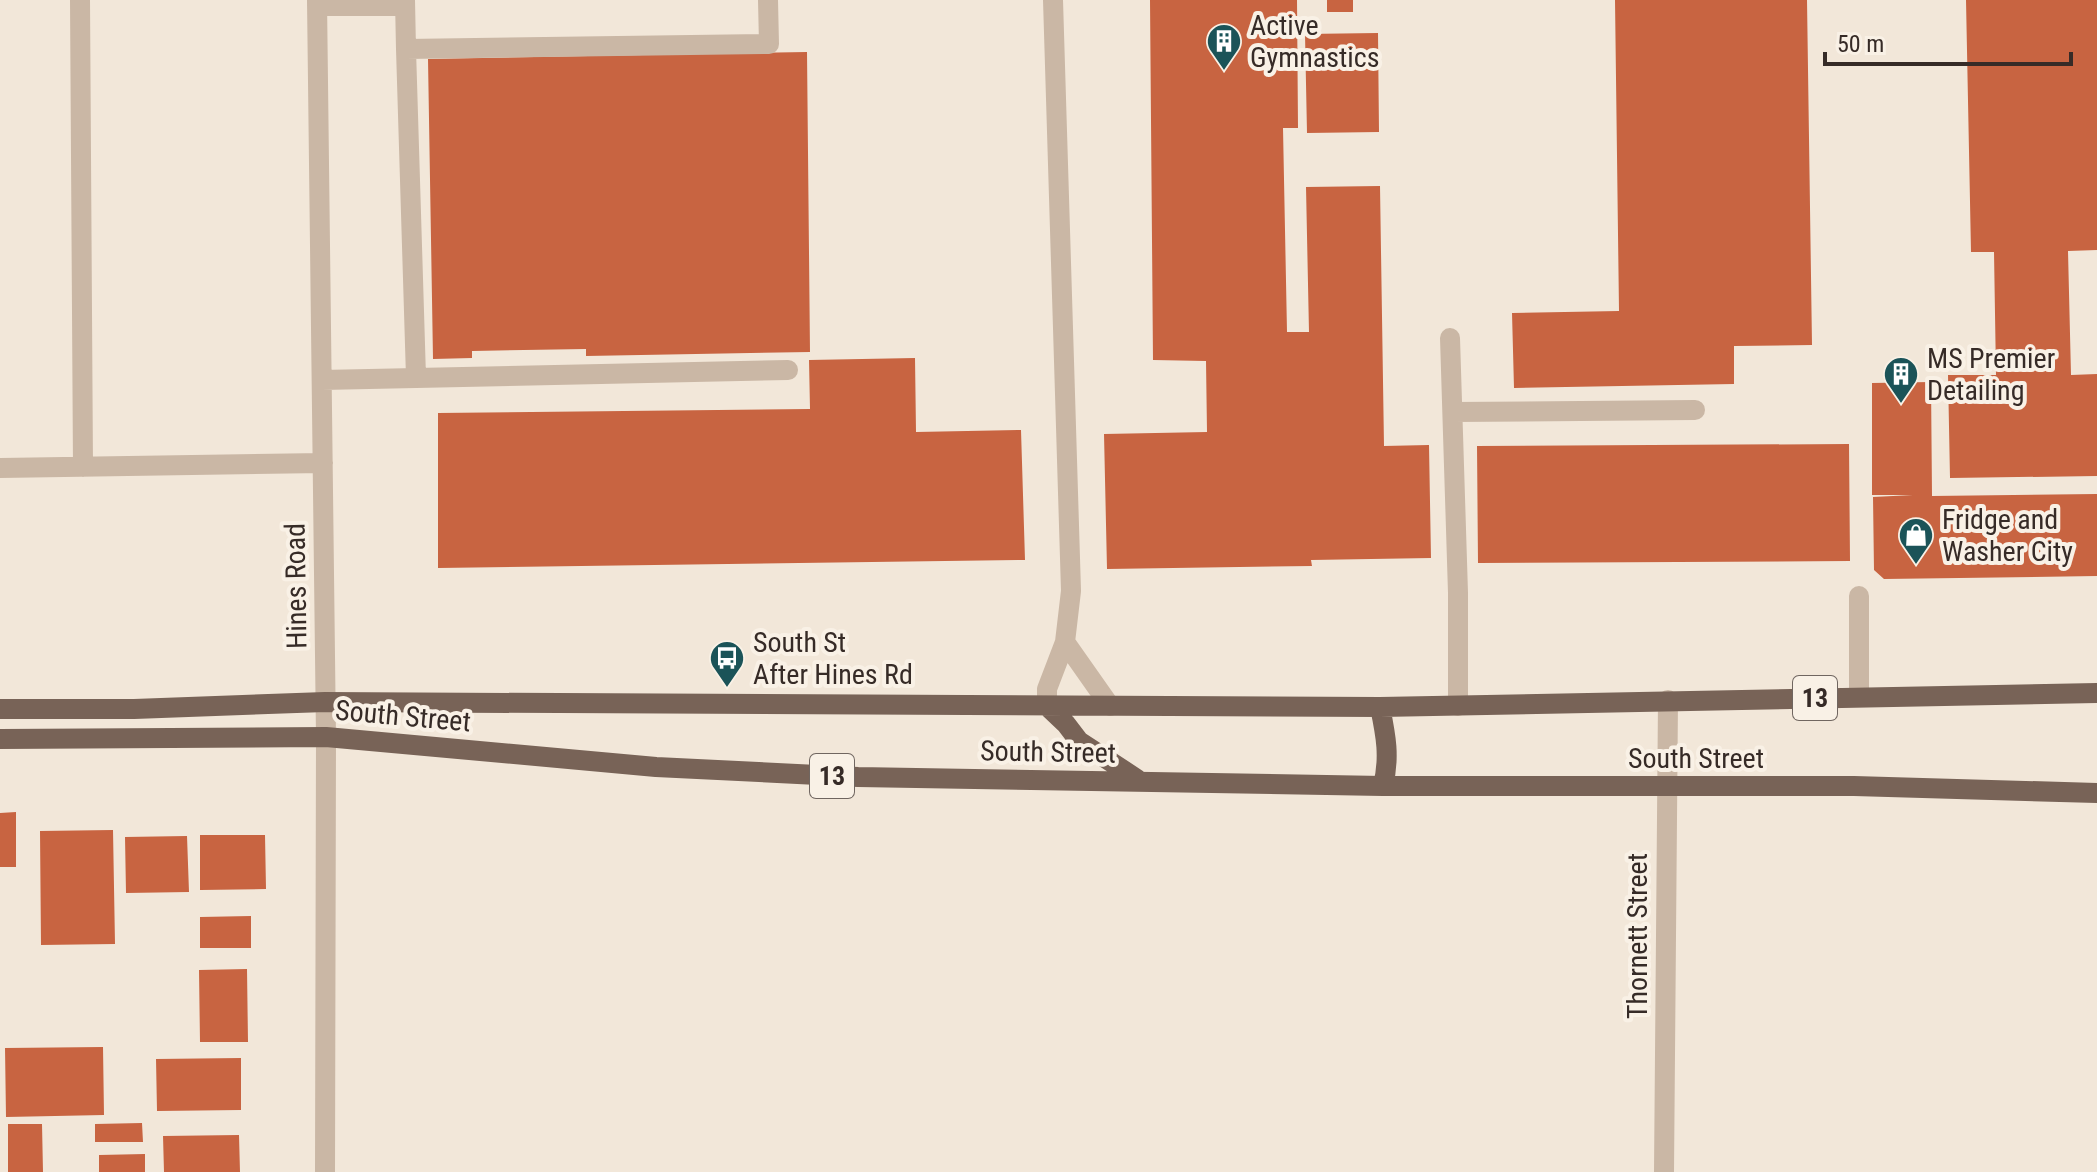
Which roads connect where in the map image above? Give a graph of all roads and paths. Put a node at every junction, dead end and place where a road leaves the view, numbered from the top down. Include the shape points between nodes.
1 (80, 0) edge
2 (768, 0) edge
3 (1053, 0) edge
4 (317, 3) edge
5 (405, 3) edge
6 (406, 49) junction
7 (1450, 338) dead end
8 (788, 370) dead end
9 (416, 377) junction
10 (322, 380) junction
11 (1695, 410) dead end
12 (1453, 412) junction
13 (323, 463) junction
14 (83, 467) junction
15 (0, 468) edge
16 (1859, 596) dead end
17 (1065, 642) junction
18 (2097, 693) edge
19 (1859, 697) junction
20 (1668, 700) junction
21 (325, 702) junction
22 (1047, 706) junction
23 (1110, 706) junction
24 (1458, 706) junction
25 (1380, 707) junction
26 (0, 709) edge
27 (326, 737) junction
28 (0, 739) edge
29 (1140, 781) junction
30 (1383, 786) junction
31 (1666, 786) junction
32 (2097, 793) edge
33 (325, 1172) edge
34 (1664, 1172) edge

1 - 14 street
2 - 6 street via 769,44
3 - 17 street via 1071,591
4 - 5 street
4 - 10 street, Hines Road
5 - 6 street
6 - 9 street
7 - 12 street
8 - 9 street
9 - 10 street
10 - 13 street, Hines Road
11 - 12 street
12 - 24 street
13 - 14 street
13 - 21 street, Hines Road
14 - 15 street
16 - 19 street
17 - 22 street via 1047,689
17 - 23 street
18 - 19 main road, South Street / 13
19 - 20 main road, South Street / 13
20 - 24 main road, South Street / 13
20 - 31 street, Thornett Street
21 - 22 main road, South Street / 13
21 - 26 main road, South Street / 13
21 - 27 street, Hines Road
22 - 23 main road, South Street / 13
22 - 29 main road via 1079,741
23 - 25 main road, South Street / 13
24 - 25 main road, South Street / 13
25 - 30 main road via 1388,743
27 - 28 main road, South Street / 13
27 - 29 main road, South Street / 13 via 656,767 858,777
27 - 33 street, Hines Road
29 - 30 main road, South Street / 13
30 - 31 main road, South Street / 13
31 - 32 main road, South Street / 13
31 - 34 street, Thornett Street

